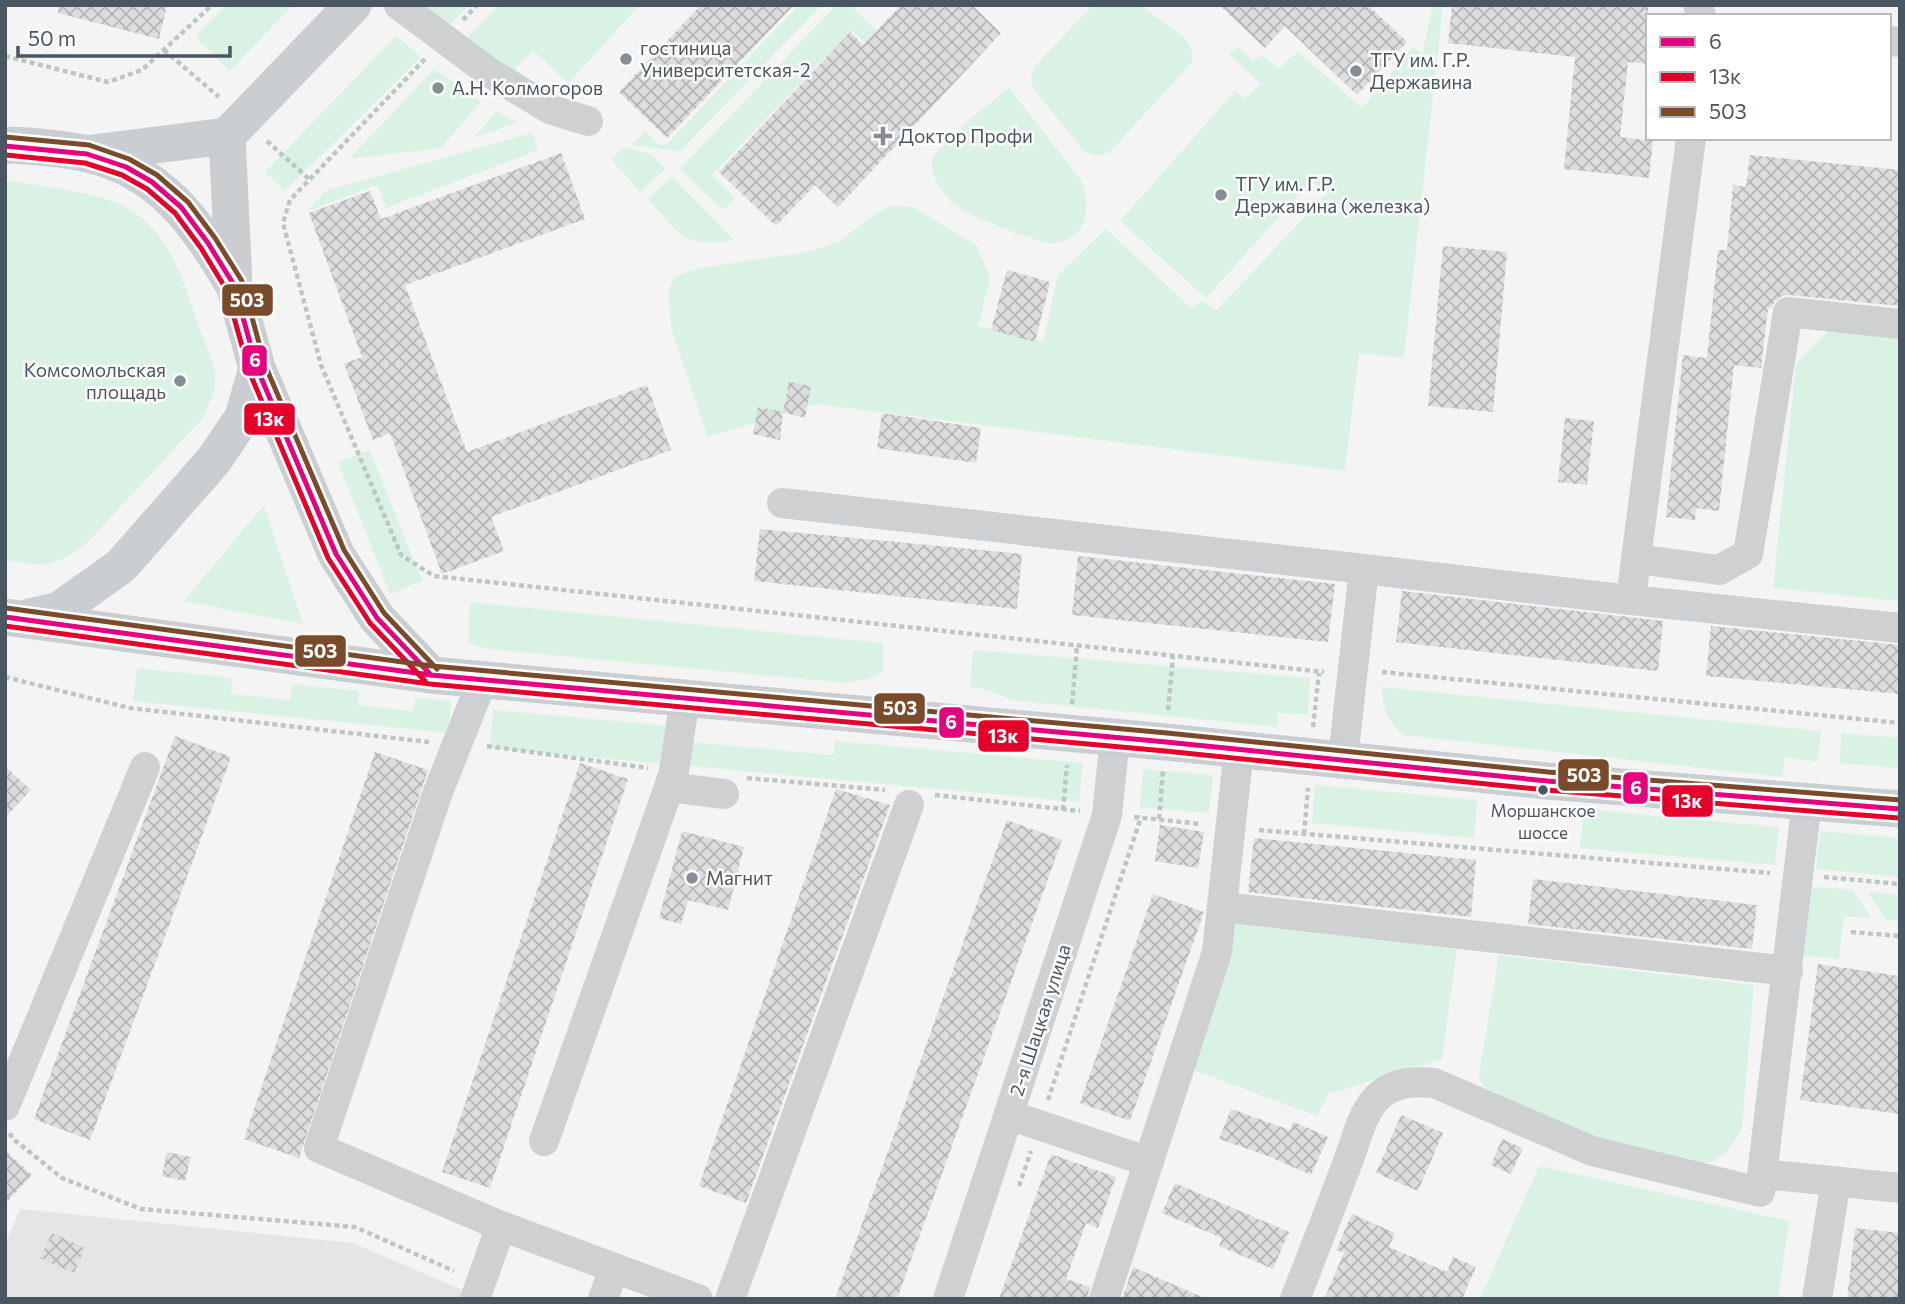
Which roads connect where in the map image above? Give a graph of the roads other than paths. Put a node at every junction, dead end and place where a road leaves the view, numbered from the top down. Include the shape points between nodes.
1 (353, 5) edge
2 (399, 5) edge
3 (588, 121) dead end
4 (227, 136) junction
5 (1691, 140) edge
6 (8, 144) edge
7 (87, 153) junction
8 (234, 285) junction
9 (1900, 324) edge
10 (257, 368) junction
11 (782, 503) dead end
12 (1636, 559) junction
13 (1364, 569) junction
14 (1631, 600) junction
15 (12, 618) edge
16 (1900, 628) edge
17 (430, 675) junction
18 (483, 679) junction
19 (685, 698) junction
20 (1115, 738) junction
21 (1239, 749) junction
22 (1343, 760) junction
23 (145, 767) dead end
24 (671, 779) junction
25 (733, 786) road end
26 (909, 796) road end
27 (1807, 802) junction
28 (1900, 809) edge
29 (1222, 908) junction
30 (1788, 971) junction
31 (1009, 1115) junction
32 (7, 1116) edge
33 (544, 1141) dead end
34 (1149, 1161) junction
35 (1763, 1174) junction
36 (1836, 1181) junction
37 (1900, 1188) edge
38 (501, 1226) junction
39 (614, 1268) junction
40 (478, 1290) edge
41 (603, 1299) edge
42 (698, 1299) edge
43 (730, 1299) edge
44 (948, 1299) edge
45 (1104, 1299) edge
46 (1296, 1299) edge
47 (1817, 1299) edge

1 - 4 main road
2 - 3 street via 490,73 552,110
4 - 7 main road
4 - 8 main road
5 - 12 street
6 - 7 main road
7 - 8 main road via 135,172 181,207
8 - 10 main road
9 - 12 street via 1788,312 1748,554 1719,570
10 - 15 main road via 243,417 214,460 121,566 59,610
10 - 17 main road via 336,554 377,618
11 - 13 street
12 - 14 street
13 - 14 street
13 - 22 street
14 - 16 street
15 - 17 main road
17 - 18 main road
18 - 19 main road
18 - 38 street via 438,792 319,1147
19 - 20 main road
19 - 24 street
20 - 21 main road
20 - 31 street, 2-я Шацкая улица via 1107,814
21 - 22 main road
21 - 29 street
22 - 27 main road
23 - 32 street
24 - 25 street
24 - 33 street
26 - 43 street
27 - 28 main road
27 - 30 street
29 - 30 street
29 - 34 street via 1217,951
30 - 35 street
31 - 34 street
31 - 44 street, 2-я Шацкая улица
34 - 45 street
35 - 36 street
35 - 46 street via 1760,1192 1592,1151 1434,1083 1398,1084 1374,1102 1360,1129
36 - 37 street
36 - 47 street
38 - 39 street
38 - 40 street
39 - 41 street
39 - 42 street

